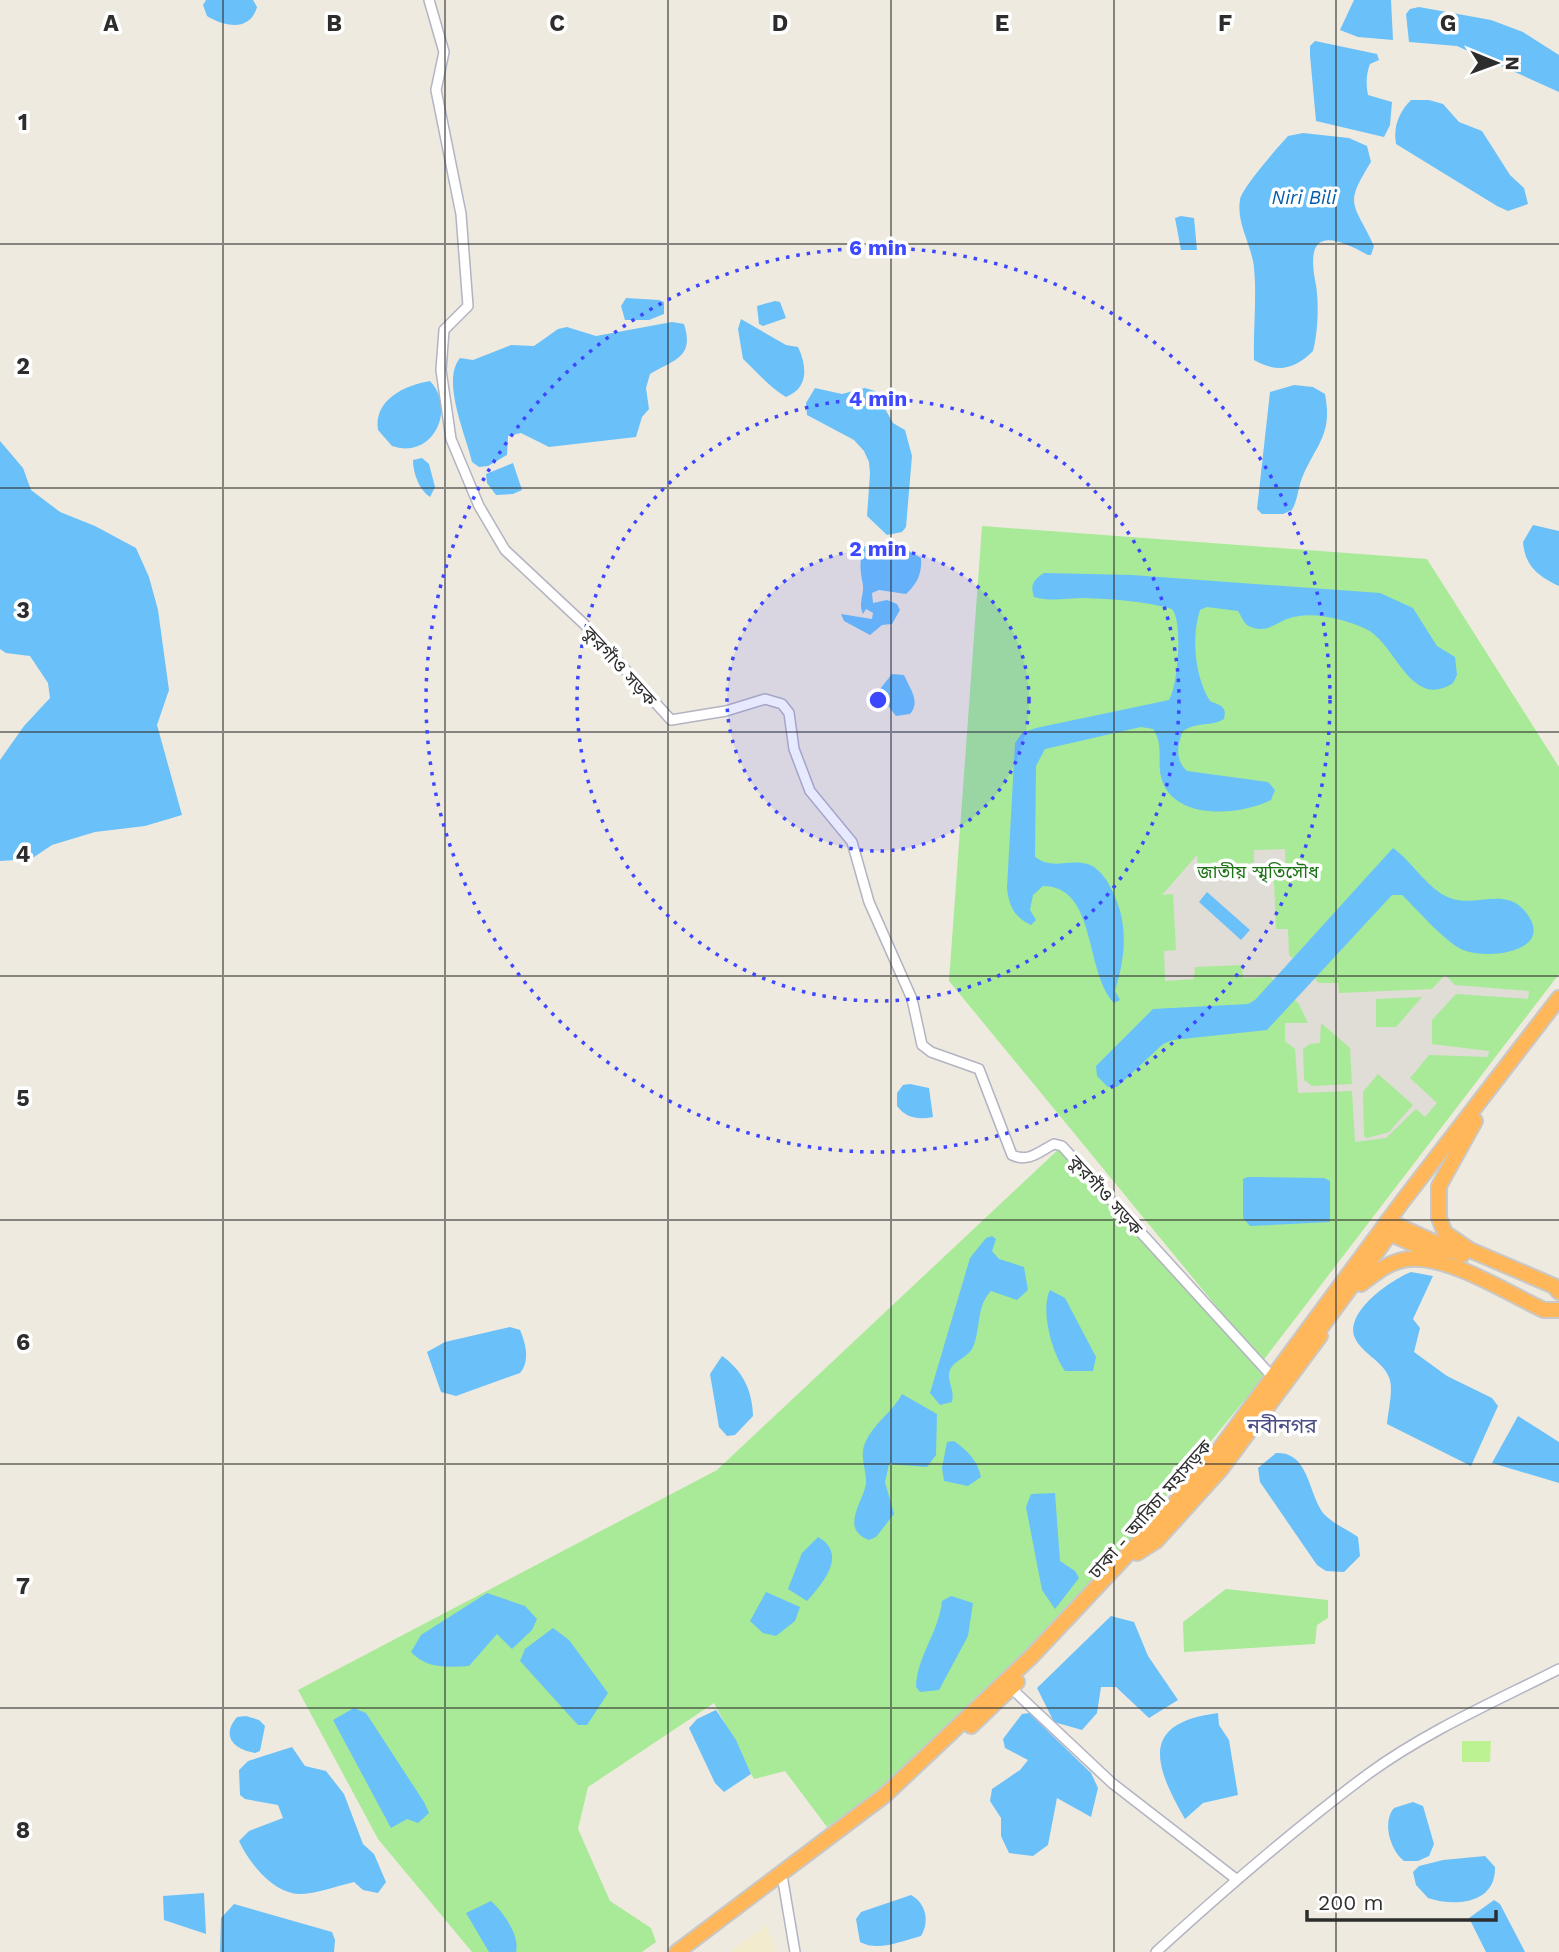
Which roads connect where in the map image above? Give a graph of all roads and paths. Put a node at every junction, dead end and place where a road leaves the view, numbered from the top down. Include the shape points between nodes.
1 (429, 0) edge
2 (1559, 985) edge
3 (1559, 998) edge
4 (1559, 1013) edge
5 (1475, 1122) junction
6 (1394, 1230) junction
7 (1559, 1292) edge
8 (1349, 1293) junction
9 (1559, 1297) edge
10 (1559, 1310) edge
11 (1268, 1372) junction
12 (1079, 1606) junction
13 (1559, 1669) edge
14 (1008, 1685) junction
15 (1236, 1879) junction
16 (783, 1881) junction
17 (677, 1952) edge
18 (687, 1952) edge
19 (795, 1952) edge
20 (1156, 1952) edge

1 - 11 street, কুরগাঁও সড়ক via 443,52 436,90 461,215 468,306 444,330 444,395 451,439 465,478 505,550 584,624 671,720 765,699 782,704 789,713 794,749 810,791 852,842 869,902 912,999 922,1045 979,1069 1012,1155 1024,1158 1054,1144 1062,1146
2 - 11 highway
3 - 6 highway
4 - 5 highway, ঢাকা - আরিচা মহাসড়ক
5 - 6 highway, ঢাকা - আরিচা মহাসড়ক
5 - 7 highway via 1439,1186 1439,1218 1445,1233 1462,1246
6 - 8 highway, ঢাকা - আরিচা মহাসড়ক
6 - 9 highway
6 - 10 highway
6 - 12 highway via 1171,1508
8 - 10 highway via 1392,1263 1425,1259 1444,1263 1544,1310
8 - 14 highway, ঢাকা - আরিচা মহাসড়ক via 1180,1510
11 - 12 highway via 1198,1462 1089,1586
12 - 14 highway
13 - 15 street via 1457,1718 1369,1773
14 - 15 street via 1112,1783
14 - 16 highway, ঢাকা - আরিচা মহাসড়ক via 853,1829
14 - 17 highway via 885,1796
15 - 20 street
16 - 18 highway, ঢাকা - আরিচা মহাসড়ক
16 - 19 street

